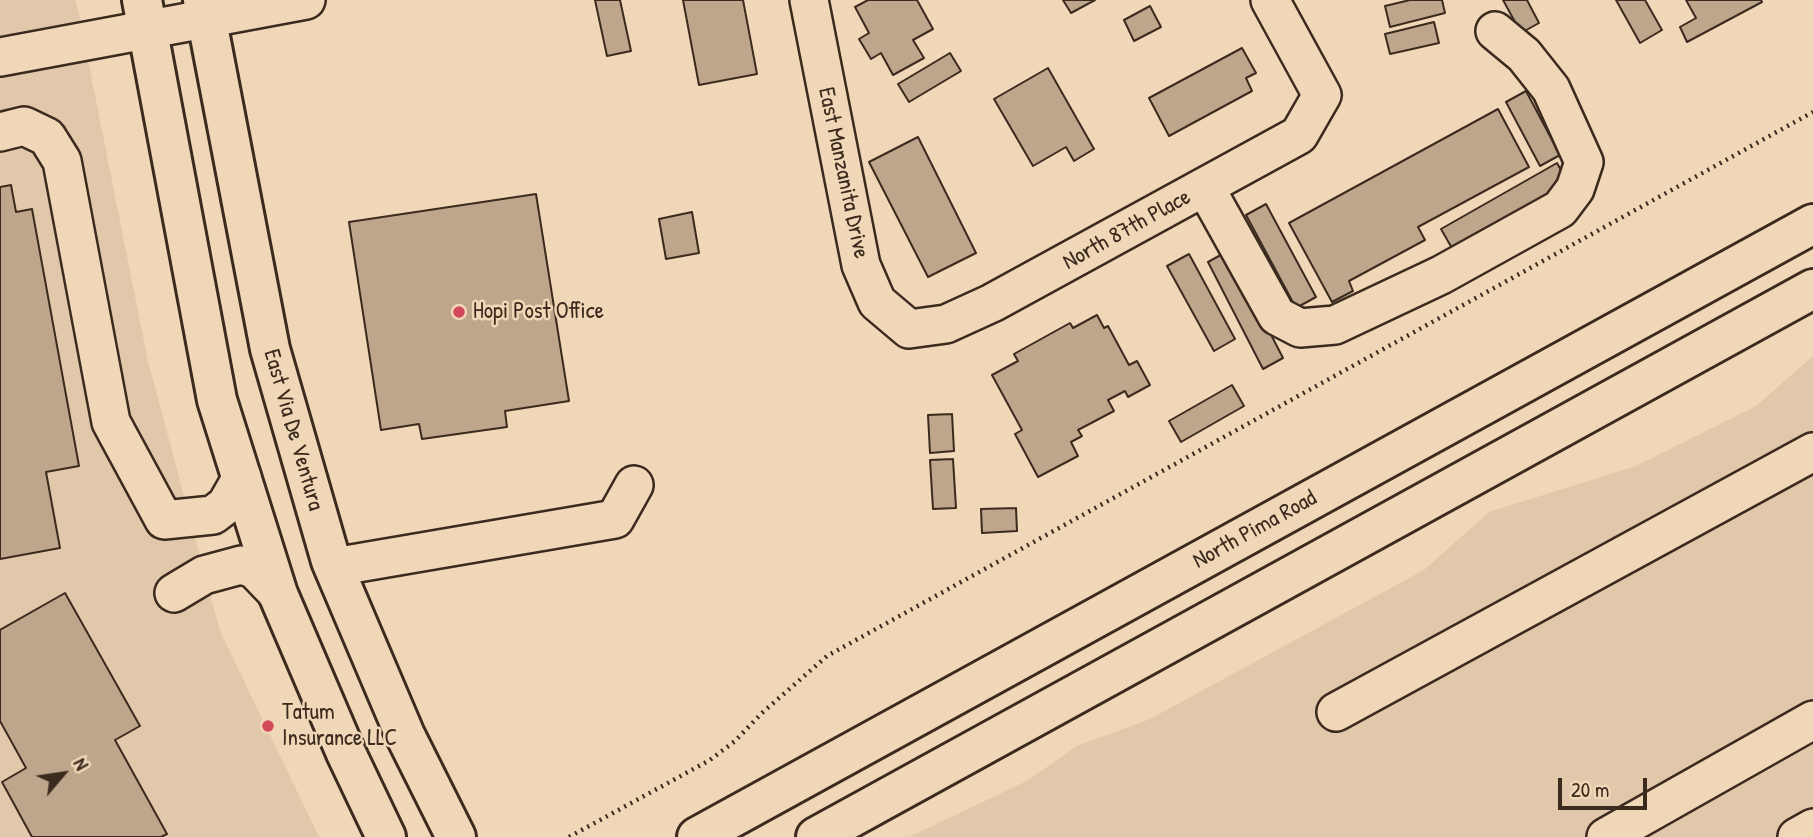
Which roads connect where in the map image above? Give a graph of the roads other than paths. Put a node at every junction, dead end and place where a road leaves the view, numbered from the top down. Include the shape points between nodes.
1 (306, 0) edge
2 (808, 0) edge
3 (1270, 0) edge
4 (205, 9) edge
5 (145, 14) edge
6 (1495, 31) dead end
7 (0, 57) edge
8 (0, 132) edge
9 (1205, 187) junction
10 (1813, 224) edge
11 (1813, 254) edge
12 (1813, 289) edge
13 (909, 329) joint
14 (1522, 383) junction
15 (1813, 452) edge
16 (242, 477) junction
17 (634, 485) dead end
18 (334, 567) junction
19 (174, 593) dead end
20 (278, 594) junction
21 (1336, 712) dead end
22 (1813, 720) edge
23 (1813, 828) edge
24 (386, 837) edge
25 (456, 837) edge
26 (697, 837) edge
27 (816, 837) edge
28 (1606, 837) edge
29 (1797, 837) edge

1 - 4 street
2 - 13 street, East Manzanita Drive via 861,265 877,302
3 - 9 street, North 87th Place via 1322,95 1300,135
4 - 5 street
4 - 18 main road, East Via De Ventura via 270,349
5 - 7 street
5 - 16 main road via 217,400
6 - 9 street via 1524,55 1551,89 1584,162 1575,189 1560,209 1441,275 1335,325 1300,328 1276,316
8 - 16 street via 24,127 47,137 62,161 111,422 164,520 213,515 226,505
9 - 13 street, North 87th Place via 992,303 946,324
10 - 14 main road, North Pima Road
11 - 14 main road via 1637,350
12 - 27 main road
14 - 26 main road, North Pima Road
15 - 21 street
16 - 20 main road
17 - 18 street via 615,519
18 - 25 main road, East Via De Ventura via 405,735
19 - 20 street via 204,575 241,565 254,569
20 - 24 main road
22 - 28 street
23 - 29 street

